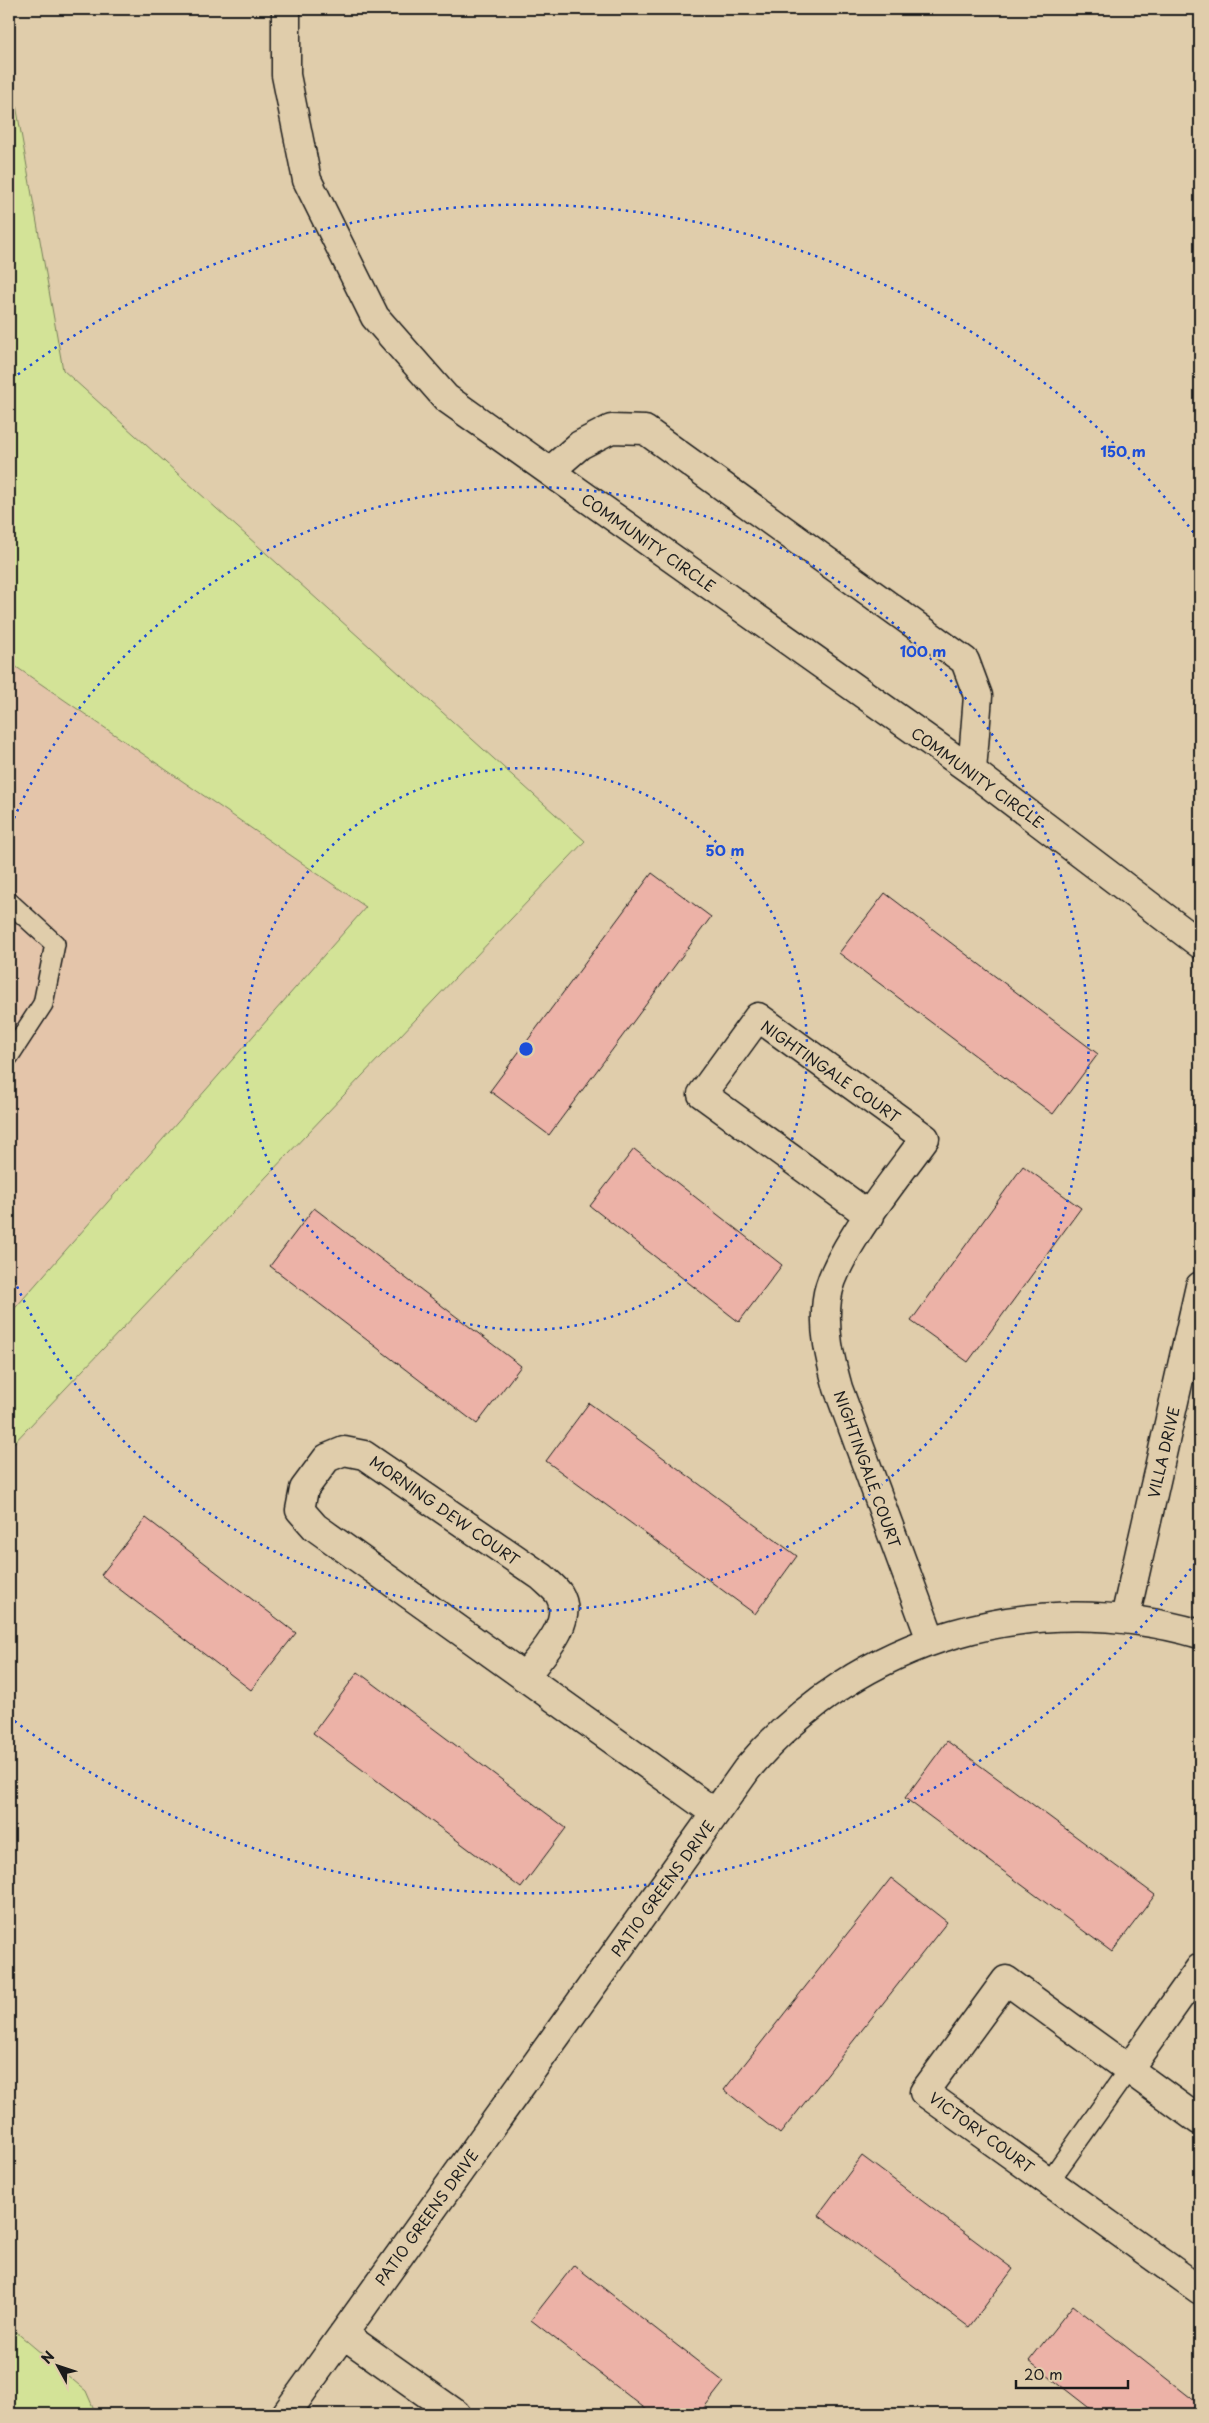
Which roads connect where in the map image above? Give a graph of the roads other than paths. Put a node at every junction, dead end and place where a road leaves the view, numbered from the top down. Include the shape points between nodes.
1 (286, 9) edge
2 (550, 471) junction
3 (972, 771) junction
4 (9, 902) edge
5 (1200, 944) edge
6 (9, 1056) edge
7 (870, 1216) junction
8 (1200, 1286) edge
9 (1125, 1618) junction
10 (1200, 1634) edge
11 (931, 1640) junction
12 (524, 1677) junction
13 (715, 1812) junction
14 (1200, 1968) edge
15 (1128, 2070) junction
16 (1200, 2121) edge
17 (1050, 2180) junction
18 (1200, 2290) edge
19 (343, 2334) junction
20 (286, 2414) edge
21 (456, 2414) edge

1 - 2 street, COMMUNITY CIRCLE via 286,75 307,180 375,317 446,398
2 - 3 street, COMMUNITY CIRCLE
2 - 3 street via 580,445 612,429 645,430 964,662 978,696
3 - 5 street, COMMUNITY CIRCLE
4 - 6 lane via 55,944 42,1004
7 - 7 street, NIGHTINGALE COURT via 925,1138 758,1017 702,1094
7 - 11 street, NIGHTINGALE COURT via 847,1248 832,1278 825,1322 828,1354
8 - 9 street, VILLA DRIVE
9 - 10 street, PATIO GREENS DRIVE
9 - 11 street, PATIO GREENS DRIVE via 1074,1616 1026,1619
11 - 13 street, PATIO GREENS DRIVE via 880,1662 816,1702 764,1749
12 - 12 street, MORNING DEW COURT via 314,1528 300,1510 304,1489 326,1458 344,1451 364,1454 542,1577 559,1594 562,1613 558,1631
12 - 13 street, MORNING DEW COURT
13 - 19 street, PATIO GREENS DRIVE
14 - 15 street
15 - 16 street, VICTORY COURT
15 - 17 lane
15 - 17 street, VICTORY COURT via 1006,1980 924,2092
17 - 18 street, VICTORY COURT
19 - 20 street, PATIO GREENS DRIVE
19 - 21 street

